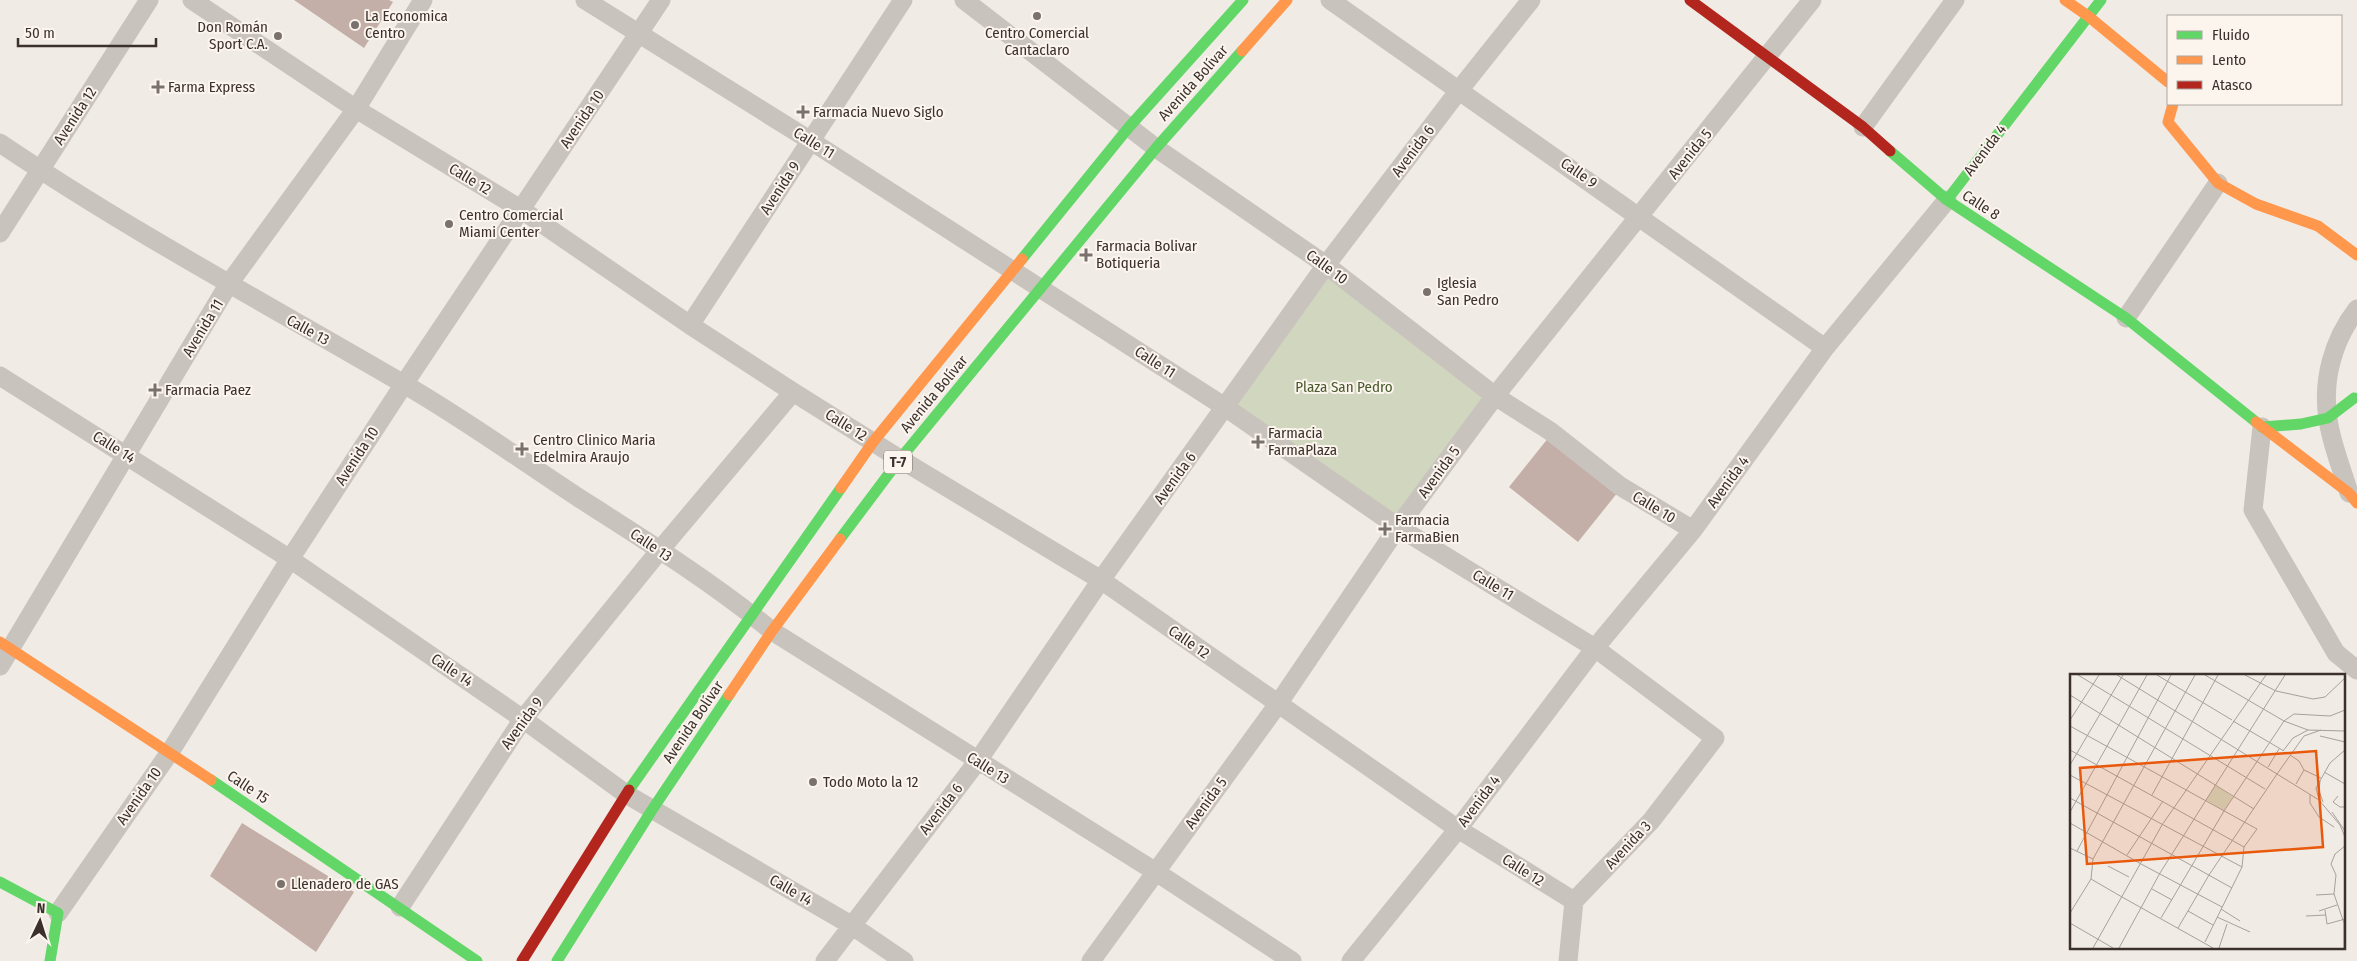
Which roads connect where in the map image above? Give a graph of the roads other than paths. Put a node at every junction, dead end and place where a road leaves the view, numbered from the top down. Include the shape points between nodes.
1 (149, 0) edge
2 (192, 0) edge
3 (423, 0) edge
4 (585, 0) edge
5 (660, 0) edge
6 (903, 0) edge
7 (964, 0) edge
8 (1243, 0) edge
9 (1287, 0) edge
10 (1330, 0) edge
11 (1531, 0) edge
12 (1690, 0) edge
13 (1812, 0) edge
14 (1955, 0) edge
15 (2065, 0) edge
16 (2101, 0) edge
17 (2088, 16) junction
18 (639, 34) junction
19 (1768, 56) junction
20 (2167, 81) edge
21 (1460, 89) junction
22 (2173, 105) edge
23 (356, 109) junction
24 (1129, 126) junction
25 (1863, 127) junction
26 (811, 141) junction
27 (0, 143) edge
28 (1156, 148) junction
29 (40, 170) junction
30 (2218, 183) junction
31 (1947, 200) junction
32 (522, 210) junction
33 (1640, 216) junction
34 (0, 232) edge
35 (2357, 255) edge
36 (1326, 265) junction
37 (1013, 271) junction
38 (228, 285) junction
39 (1041, 289) junction
40 (2357, 309) edge
41 (2126, 318) junction
42 (690, 325) junction
43 (1825, 348) junction
44 (0, 376) edge
45 (404, 384) junction
46 (2357, 385) edge
47 (793, 392) junction
48 (1495, 396) junction
49 (2354, 398) junction
50 (1226, 407) junction
51 (2356, 416) edge
52 (2328, 418) junction
53 (2262, 427) junction
54 (873, 442) junction
55 (127, 455) junction
56 (900, 459) junction
57 (2353, 498) edge
58 (1398, 527) junction
59 (1693, 530) junction
60 (660, 550) junction
61 (290, 560) junction
62 (1100, 580) junction
63 (750, 614) junction
64 (772, 631) junction
65 (5, 646) edge
66 (1595, 648) junction
67 (0, 666) edge
68 (2357, 670) edge
69 (1278, 704) junction
70 (523, 719) junction
71 (1715, 738) joint
72 (170, 752) junction
73 (977, 762) junction
74 (626, 794) junction
75 (652, 810) junction
76 (1458, 829) junction
77 (1156, 872) junction
78 (0, 882) edge
79 (1574, 901) junction
80 (400, 906) junction
81 (58, 913) junction
82 (851, 925) junction
83 (50, 961) edge
84 (477, 961) edge
85 (522, 961) edge
86 (558, 961) edge
87 (825, 961) edge
88 (904, 961) edge
89 (1090, 961) edge
90 (1292, 961) edge
91 (1351, 961) edge
92 (1568, 961) edge

1 - 29 street, Avenida 12
2 - 23 street, Calle 12
3 - 23 street, Avenida 11
4 - 18 street, Calle 11
5 - 18 street, Avenida 10
6 - 26 street, Avenida 9
7 - 24 street, Calle 10
8 - 24 main road, Avenida Bolívar / T-7
9 - 28 main road, Avenida Bolívar / T-7
10 - 21 street, Calle 9
11 - 21 street, Avenida 6
12 - 19 main road, Calle 8
13 - 19 street, Avenida 5
14 - 25 street
15 - 17 main road
16 - 17 main road, Avenida 4
17 - 20 main road
17 - 31 main road, Avenida 4
18 - 26 street, Calle 11
18 - 32 street, Avenida 10
19 - 25 main road, Calle 8
19 - 33 street, Avenida 5
21 - 33 street, Calle 9
21 - 36 street, Avenida 6
22 - 30 main road via 2168,122
23 - 32 street, Calle 12
23 - 38 street, Avenida 11
24 - 28 street, Calle 10
24 - 37 main road, Avenida Bolívar / T-7
25 - 31 main road, Calle 8
26 - 37 street, Calle 11
26 - 42 street, Avenida 9
27 - 29 street, Calle 13
28 - 36 street, Calle 10
28 - 39 main road, Avenida Bolívar / T-7
29 - 34 street, Avenida 12
29 - 38 street, Calle 13
30 - 35 main road via 2256,204 2318,226
30 - 41 street
31 - 41 main road, Calle 8
31 - 43 street, Avenida 4
32 - 42 street, Calle 12
32 - 45 street, Avenida 10
33 - 43 street, Calle 9
33 - 48 street, Avenida 5
36 - 48 street, Calle 10
36 - 50 street, Avenida 6
37 - 39 street, Calle 11
37 - 54 main road, Avenida Bolívar / T-7
38 - 45 street, Calle 13
38 - 55 street, Avenida 11
39 - 50 street, Calle 11
39 - 56 main road, Avenida Bolívar / T-7
40 - 52 street via 2346,324 2327,370
41 - 53 main road, Calle 8
42 - 47 street, Calle 12
43 - 59 street, Avenida 4
44 - 55 street, Calle 14
45 - 60 street, Calle 13
45 - 61 street, Avenida 10
46 - 49 main road
47 - 54 street, Calle 12
47 - 60 street, Avenida 9
48 - 58 street, Avenida 5
48 - 59 street, Calle 10 via 1550,431 1620,486
49 - 51 main road
49 - 52 main road
50 - 58 street, Calle 11
50 - 62 street, Avenida 6
52 - 53 main road
52 - 57 street
53 - 57 main road, Calle 8
53 - 68 street via 2253,510 2336,653
54 - 56 street, Calle 12
54 - 63 main road, Avenida Bolívar / T-7
55 - 61 street, Calle 14
55 - 65 street, Avenida 11
56 - 62 street, Calle 12
56 - 64 main road, Avenida Bolívar / T-7
58 - 66 street, Calle 11
58 - 69 street, Avenida 5
59 - 66 street, Avenida 4
60 - 63 street, Calle 13
60 - 70 street, Avenida 9
61 - 70 street, Calle 14
61 - 72 street, Avenida 10
62 - 69 street, Calle 12
62 - 73 street, Avenida 6
63 - 64 street, Calle 13
63 - 74 main road, Avenida Bolívar / T-7
64 - 73 street, Calle 13
64 - 75 main road, Avenida Bolívar / T-7
65 - 67 street, Avenida 11
65 - 72 main road, Calle 15
66 - 71 street, Calle 11
66 - 76 street, Avenida 4
69 - 76 street, Calle 12
69 - 77 street, Avenida 5
70 - 74 street, Calle 14
70 - 80 street, Avenida 9
71 - 79 street, Avenida 3 via 1651,821
72 - 80 main road, Calle 15
72 - 81 street, Avenida 10
73 - 77 street, Calle 13
73 - 82 street, Avenida 6
74 - 75 street, Calle 14
74 - 85 main road, Avenida Bolívar / T-7
75 - 82 street, Calle 14
75 - 86 main road, Avenida Bolívar / T-7
76 - 79 street, Calle 12
76 - 91 street, Avenida 4
77 - 89 street, Avenida 5
77 - 90 street, Calle 13
78 - 81 main road
79 - 92 street
80 - 84 main road, Calle 15
81 - 83 main road
82 - 87 street, Avenida 6
82 - 88 street, Calle 14

